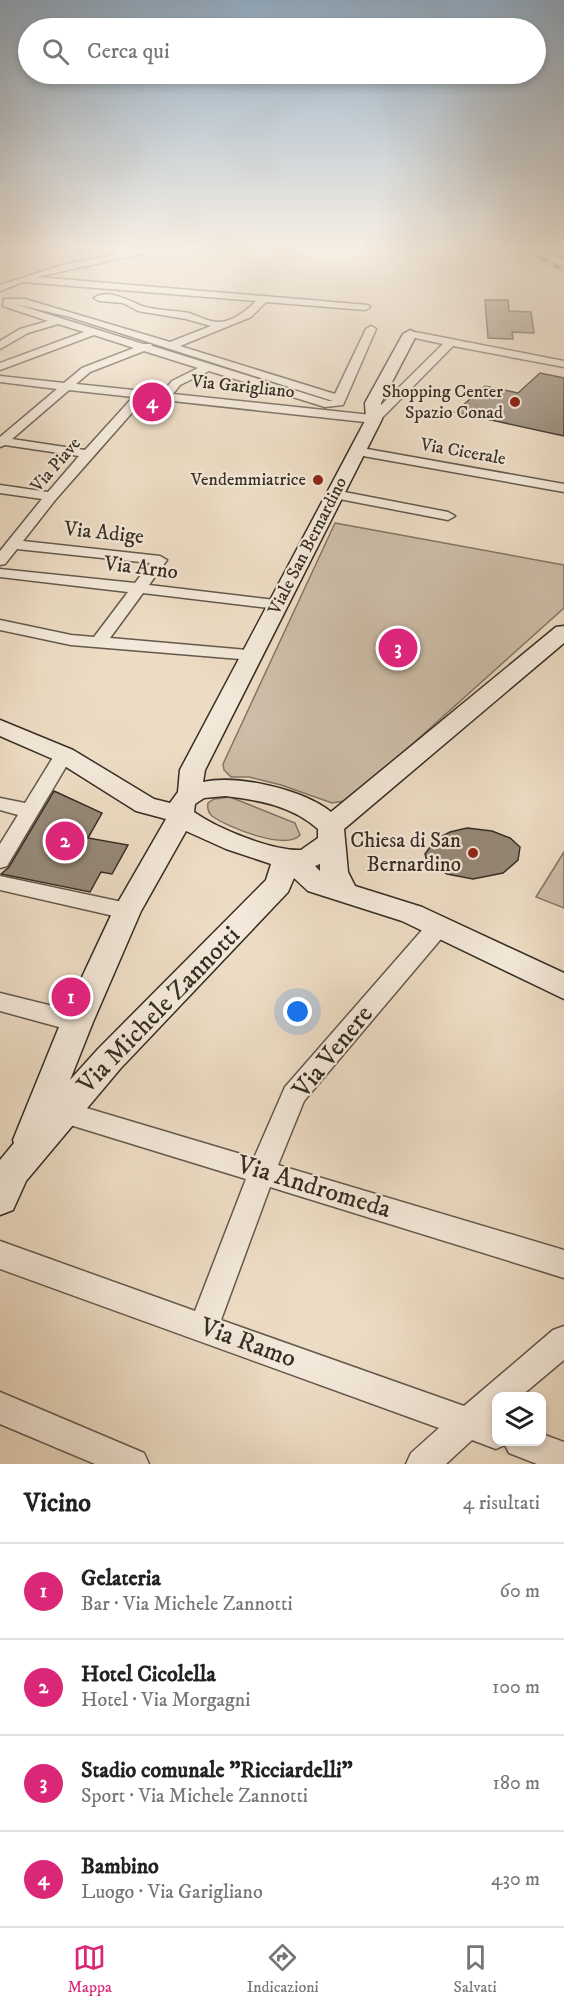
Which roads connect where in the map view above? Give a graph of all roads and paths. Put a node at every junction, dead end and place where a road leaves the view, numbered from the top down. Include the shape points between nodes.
1 (37, 314) edge
2 (66, 314) edge
3 (177, 314) edge
4 (249, 314) edge
5 (57, 321) junction
6 (221, 326) junction
7 (371, 329) dead end
8 (93, 333) junction
9 (410, 334) joint
10 (158, 342) junction
11 (450, 342) junction
12 (0, 346) edge
13 (170, 346) junction
14 (142, 348) junction
15 (564, 363) edge
16 (0, 367) edge
17 (206, 369) junction
18 (0, 379) edge
19 (66, 386) junction
20 (142, 394) junction
21 (165, 397) junction
22 (339, 401) junction
23 (374, 419) junction
24 (0, 442) edge
25 (356, 451) junction
26 (89, 454) junction
27 (564, 488) edge
28 (0, 489) edge
29 (334, 494) junction
30 (51, 496) junction
31 (448, 516) dead end
32 (14, 544) junction
33 (0, 561) edge
34 (0, 573) edge
35 (138, 589) junction
36 (278, 604) junction
37 (0, 625) edge
38 (564, 632) edge
39 (99, 642) junction
40 (252, 655) junction
41 (1, 729) edge
42 (64, 755) junction
43 (201, 758) junction
44 (218, 788) junction
45 (360, 801) junction
46 (0, 804) edge
47 (185, 805) junction
48 (306, 807) junction
49 (30, 811) junction
50 (331, 834) junction
51 (292, 859) junction
52 (0, 861) edge
53 (0, 883) edge
54 (345, 892) junction
55 (128, 911) junction
56 (438, 927) junction
57 (564, 987) edge
58 (0, 1002) edge
59 (77, 1022) junction
60 (63, 1112) junction
61 (11, 1156) edge
62 (262, 1171) junction
63 (0, 1198) edge
64 (0, 1255) edge
65 (564, 1264) edge
66 (204, 1327) junction
67 (564, 1341) edge
68 (503, 1392) edge
69 (492, 1407) edge
70 (0, 1408) edge
71 (482, 1427) edge
72 (531, 1446) edge
73 (564, 1458) edge
74 (133, 1464) edge
75 (422, 1464) edge

1 - 5 street
2 - 10 street
3 - 6 street
4 - 6 street
5 - 8 street
5 - 12 street via 24,331
6 - 13 street
7 - 22 street
8 - 14 street
8 - 16 street
9 - 11 street
9 - 23 street, Viale San Bernardino via 373,403
10 - 13 street
10 - 14 street
11 - 15 street
11 - 23 street
13 - 22 street
14 - 17 street
14 - 19 street via 86,370
17 - 21 street via 176,383
17 - 22 street via 329,405
18 - 19 street, Via Garigliano
19 - 20 street, Via Garigliano
19 - 24 street
20 - 21 street, Via Garigliano
20 - 26 street, Via Piave
21 - 23 street, Via Garigliano
22 - 23 street
23 - 25 street, Viale San Bernardino
24 - 26 street
25 - 27 street, Via Cicerale
25 - 29 street, Viale San Bernardino
26 - 30 street, Via Piave
28 - 30 street
29 - 31 street
29 - 36 street, Viale San Bernardino
30 - 32 street, Via Piave
32 - 33 street, Via Piave
32 - 35 street, Via Adige via 160,560
34 - 35 street, Via Arno
35 - 36 street, Via Arno
35 - 39 street, Via Adige
36 - 40 street, Viale San Bernardino
37 - 39 street
38 - 45 street
39 - 40 street
40 - 43 street, Viale San Bernardino
41 - 42 street
42 - 47 street via 145,806
42 - 49 street
43 - 44 street
43 - 47 street, Viale San Bernardino via 192,768
44 - 47 street
44 - 48 street via 263,792
45 - 48 street via 331,808
45 - 50 street
46 - 49 street
47 - 51 street via 213,833
47 - 55 street, Via Michele Zannotti
48 - 50 street via 321,816
49 - 52 street
50 - 51 street via 315,856
50 - 54 street via 334,872
51 - 54 street via 318,884
51 - 60 street, Via Michele Zannotti via 278,885 109,1059
53 - 55 street
54 - 56 street via 412,914
55 - 59 street, Via Michele Zannotti
56 - 57 street
56 - 62 street, Via Venere via 294,1095
58 - 59 street
59 - 61 street, Via Michele Zannotti
60 - 61 street, Via Michele Zannotti
60 - 62 street, Via Andromeda
61 - 63 street, Via Michele Zannotti via 13,1170
62 - 65 street, Via Andromeda
62 - 66 street, Via Venere
64 - 66 street, Via Ramo
66 - 71 street, Via Ramo
67 - 68 street
69 - 71 street
70 - 74 street
71 - 75 street
72 - 73 street

